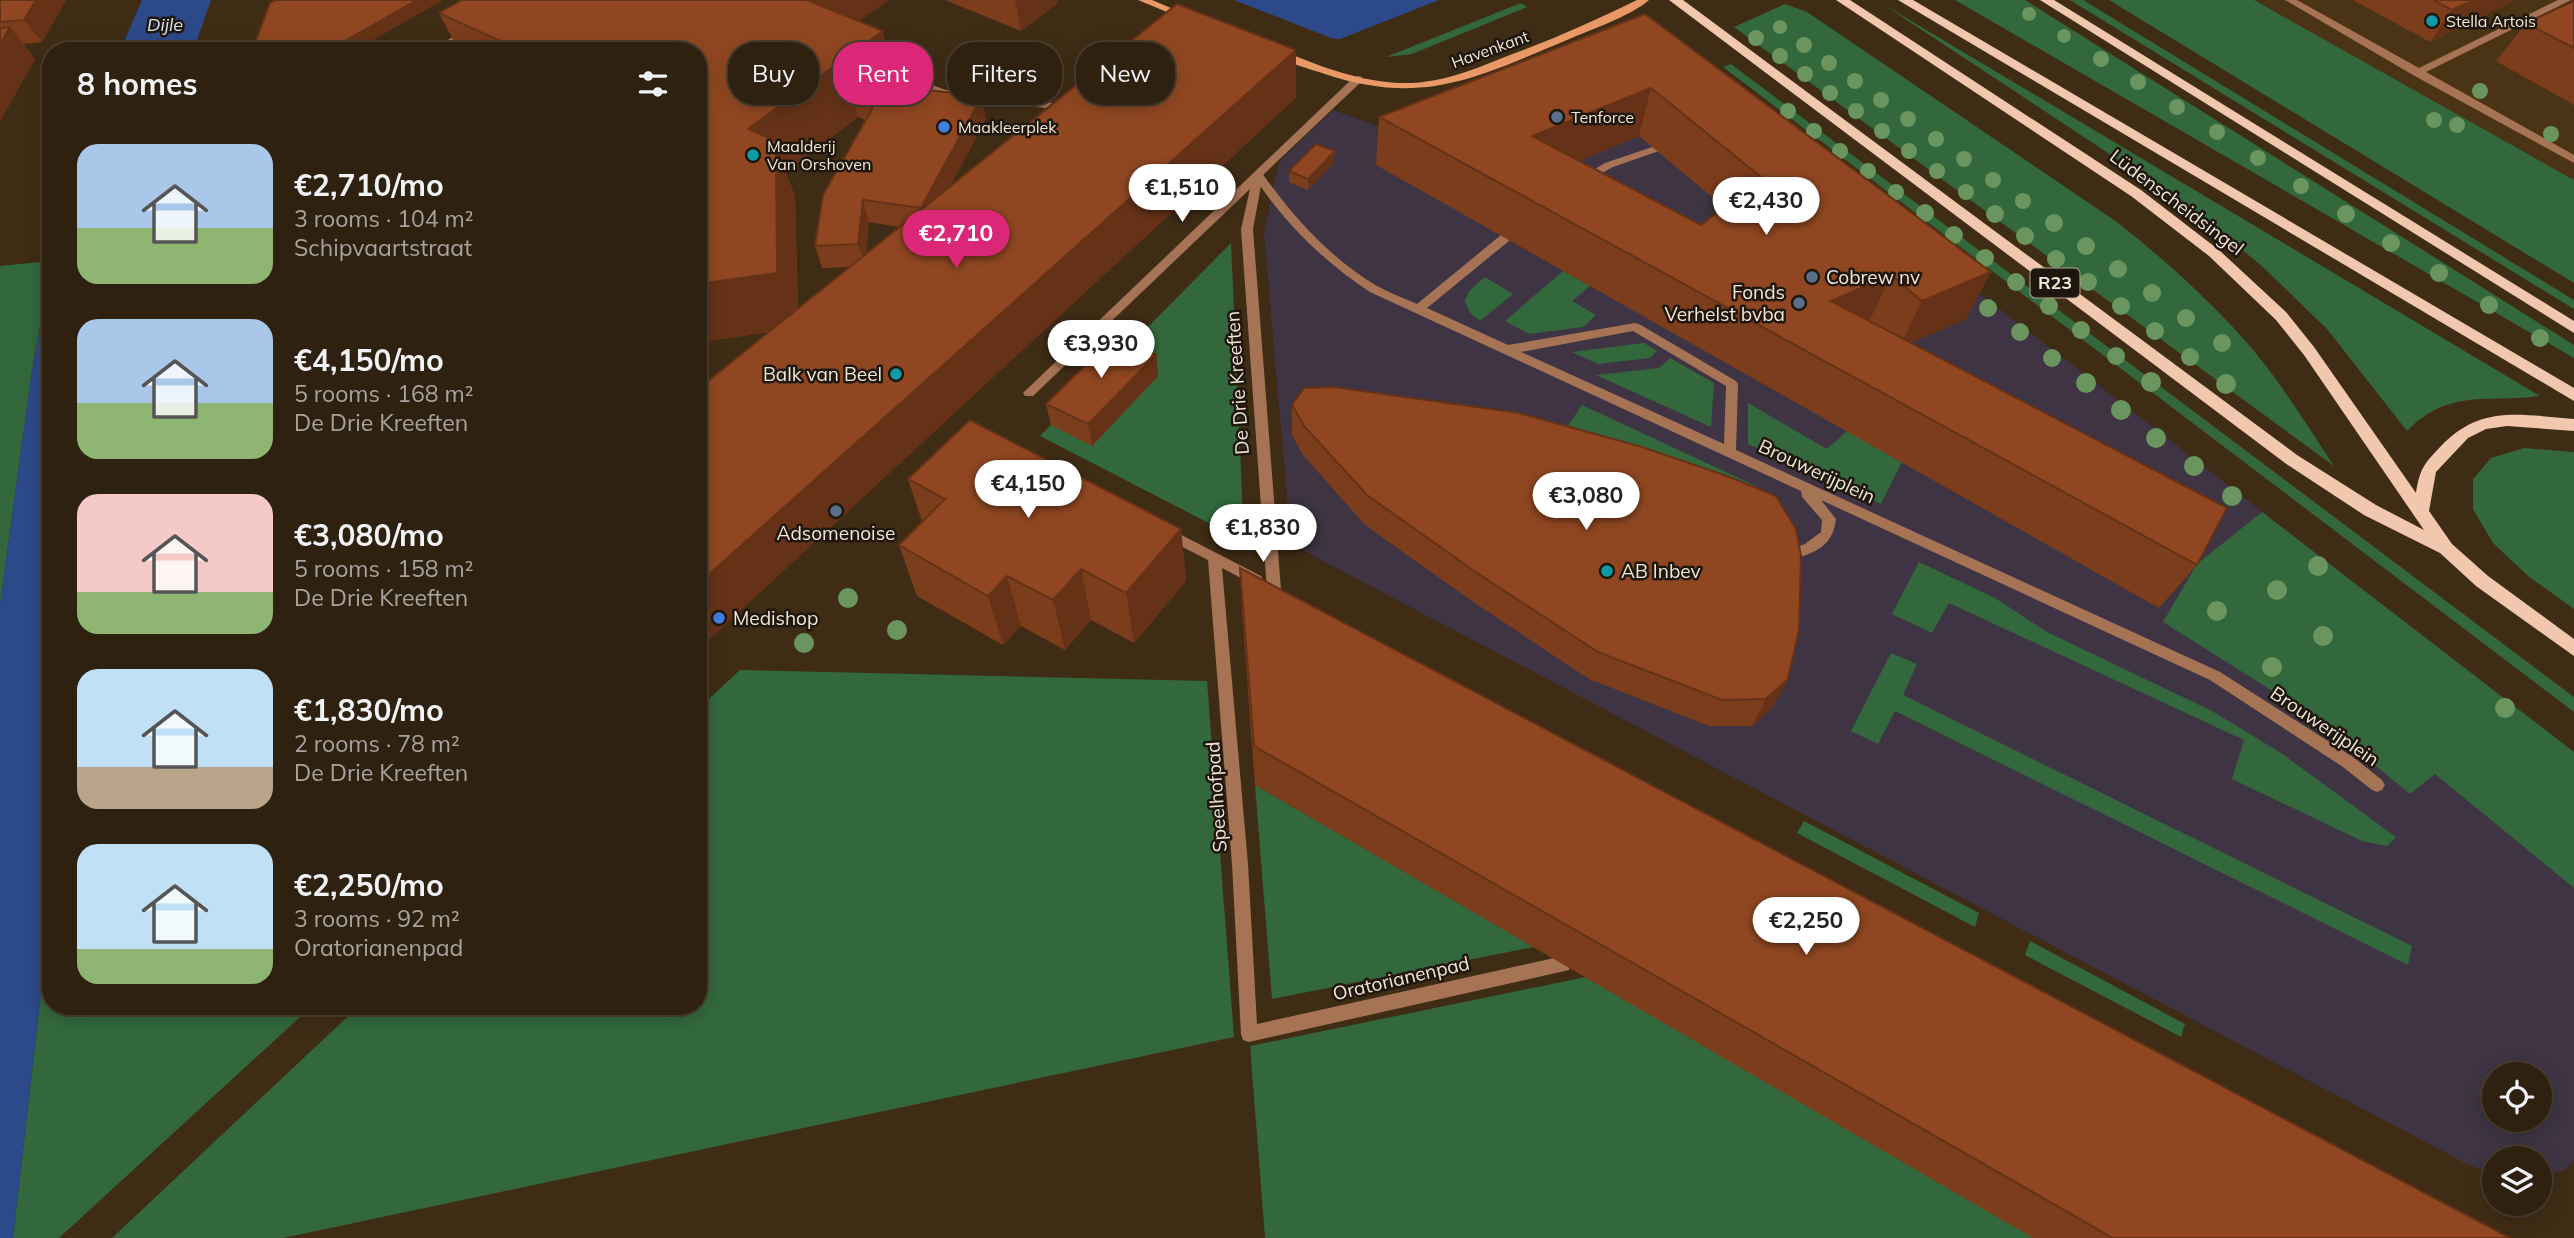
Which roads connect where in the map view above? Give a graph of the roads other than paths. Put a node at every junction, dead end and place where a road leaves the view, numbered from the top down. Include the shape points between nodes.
1 (1143, 0) edge
2 (1644, 0) edge
3 (1675, 0) edge
4 (1842, 0) edge
5 (1904, 0) edge
6 (2046, 0) edge
7 (2290, 0) edge
8 (2566, 0) edge
9 (478, 25) edge
10 (1180, 30) edge
11 (450, 42) edge
12 (1268, 49) edge
13 (2417, 73) junction
14 (1358, 79) junction
15 (933, 89) edge
16 (1083, 109) edge
17 (1655, 149) dead end
18 (2574, 160) edge
19 (1258, 175) junction
20 (1572, 187) edge
21 (1505, 238) edge
22 (1418, 309) junction
23 (2574, 328) edge
24 (1506, 350) junction
25 (1029, 393) dead end
26 (2574, 394) edge
27 (2574, 425) edge
28 (1730, 452) junction
29 (1799, 485) junction
30 (2421, 510) junction
31 (1154, 526) edge
32 (2446, 549) junction
33 (1214, 557) junction
34 (1783, 558) edge
35 (2574, 649) edge
36 (2377, 785) dead end
37 (1563, 964) edge
38 (1249, 1034) joint

1 - 10 street via 1194,20
2 - 14 street, Havenkant via 1598,25 1455,80 1420,86
3 - 32 main road, R23 via 2291,459 2370,510
4 - 30 main road, Lüdenscheidsingel / R23 via 2136,193 2214,253 2281,316
5 - 26 main road, Lüdenscheidsingel
6 - 23 main road
7 - 13 street
8 - 13 street
9 - 11 street
12 - 14 street, Havenkant
13 - 18 street
14 - 19 street
15 - 16 street
17 - 20 street via 1609,165
19 - 22 street, Brouwerijplein via 1285,215 1339,268
19 - 25 street
19 - 33 street, De Drie Kreeften via 1247,229 1280,593
21 - 22 street
22 - 24 street, Brouwerijplein
24 - 28 street, Brouwerijplein
24 - 28 street via 1635,327 1732,384
27 - 30 main road via 2507,420 2462,434 2428,470
28 - 29 street, Brouwerijplein
29 - 34 street via 1829,519 1827,534 1810,548
29 - 36 street, Brouwerijplein via 2215,676
30 - 32 main road, R23
31 - 33 street, De Drie Kreeften
32 - 35 main road, R23
33 - 38 street, Speelhofpad
37 - 38 street, Oratorianenpad

